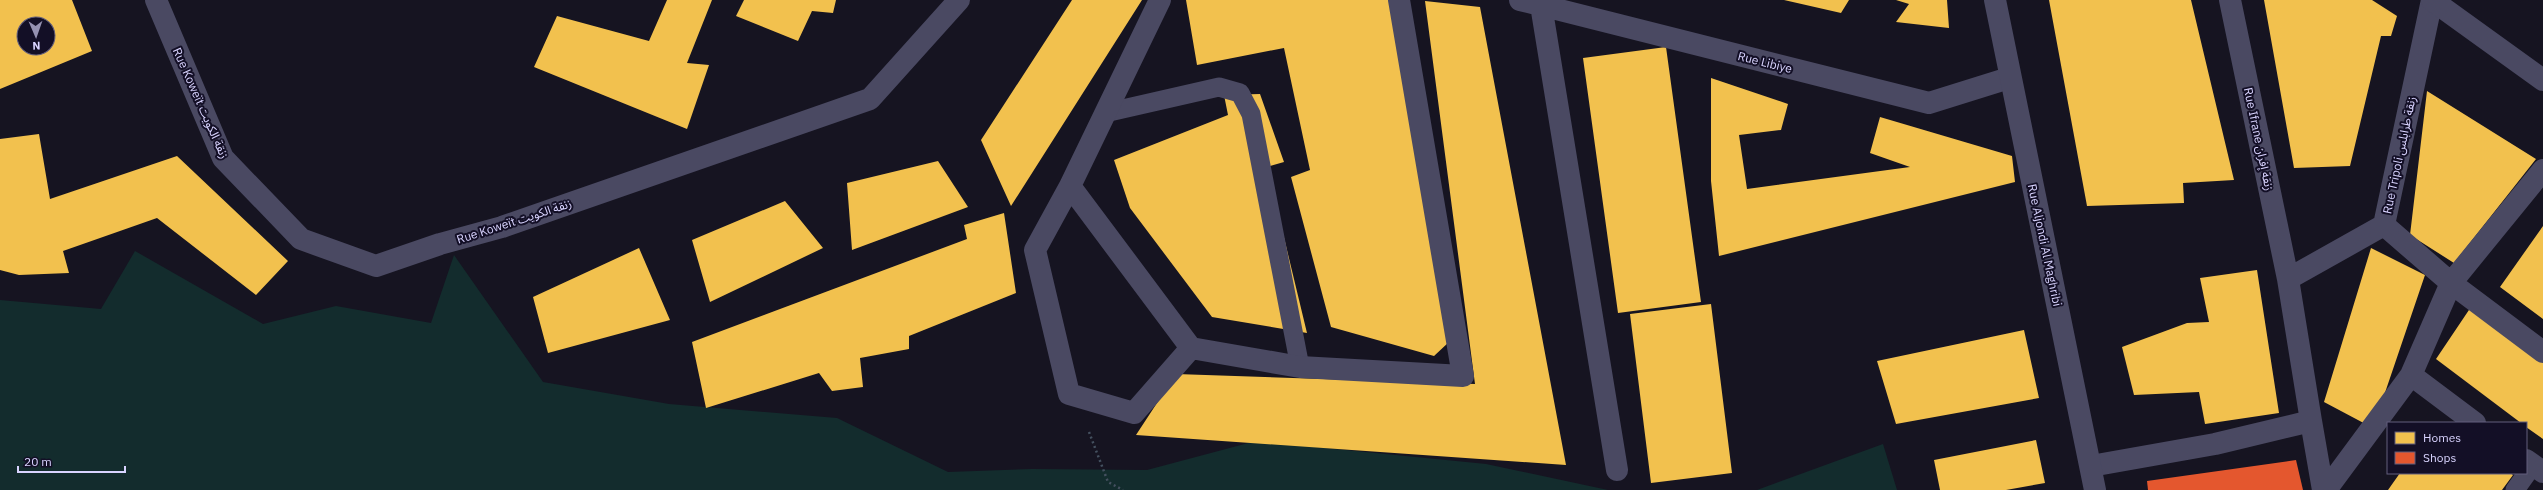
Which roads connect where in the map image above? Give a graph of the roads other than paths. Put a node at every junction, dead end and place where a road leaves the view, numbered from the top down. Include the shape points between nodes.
1 (156, 0) edge
2 (959, 0) edge
3 (1160, 0) edge
4 (1399, 0) edge
5 (1520, 0) edge
6 (1995, 0) edge
7 (2230, 0) edge
8 (2432, 0) edge
9 (1541, 5) junction
10 (2009, 78) junction
11 (2543, 80) edge
12 (1105, 113) junction
13 (2543, 170) edge
14 (1070, 186) junction
15 (2384, 225) junction
16 (2288, 279) junction
17 (2451, 283) junction
18 (1191, 348) junction
19 (2543, 352) edge
20 (1300, 367) junction
21 (2411, 375) junction
22 (2311, 421) junction
23 (2475, 422) edge
24 (2091, 466) junction
25 (2534, 466) edge
26 (1617, 470) dead end
27 (2095, 490) edge
28 (2324, 490) edge
29 (2515, 490) edge

1 - 2 street, Rue Koweït زنقة الكويت via 223,158 301,239 376,266 440,244 502,227 870,99
3 - 12 street
4 - 20 street via 1463,376
5 - 9 street, Rue Libiye
6 - 10 street, Rue Aljondi Al Maghribi
7 - 16 street, Rue Ifrane زنقة إفران
8 - 11 street
8 - 15 street, Rue Tripoli زنقة طرابلس
9 - 10 street, Rue Libiye via 1929,103
9 - 26 street
10 - 24 street, Rue Aljondi Al Maghribi
12 - 14 street
12 - 20 lane via 1219,87 1240,92 1250,114
13 - 17 street
14 - 18 street
14 - 18 street via 1036,250 1069,394 1134,413
15 - 16 street, Rue Tripoli زنقة طرابلس
15 - 17 street
16 - 22 street, Rue Ifrane زنقة إفران
17 - 19 street
17 - 21 street
18 - 20 street
21 - 23 street
21 - 28 street
22 - 24 street via 2215,444
22 - 28 street, Rue Ifrane زنقة إفران
24 - 27 street, Rue Aljondi Al Maghribi
25 - 29 lane

